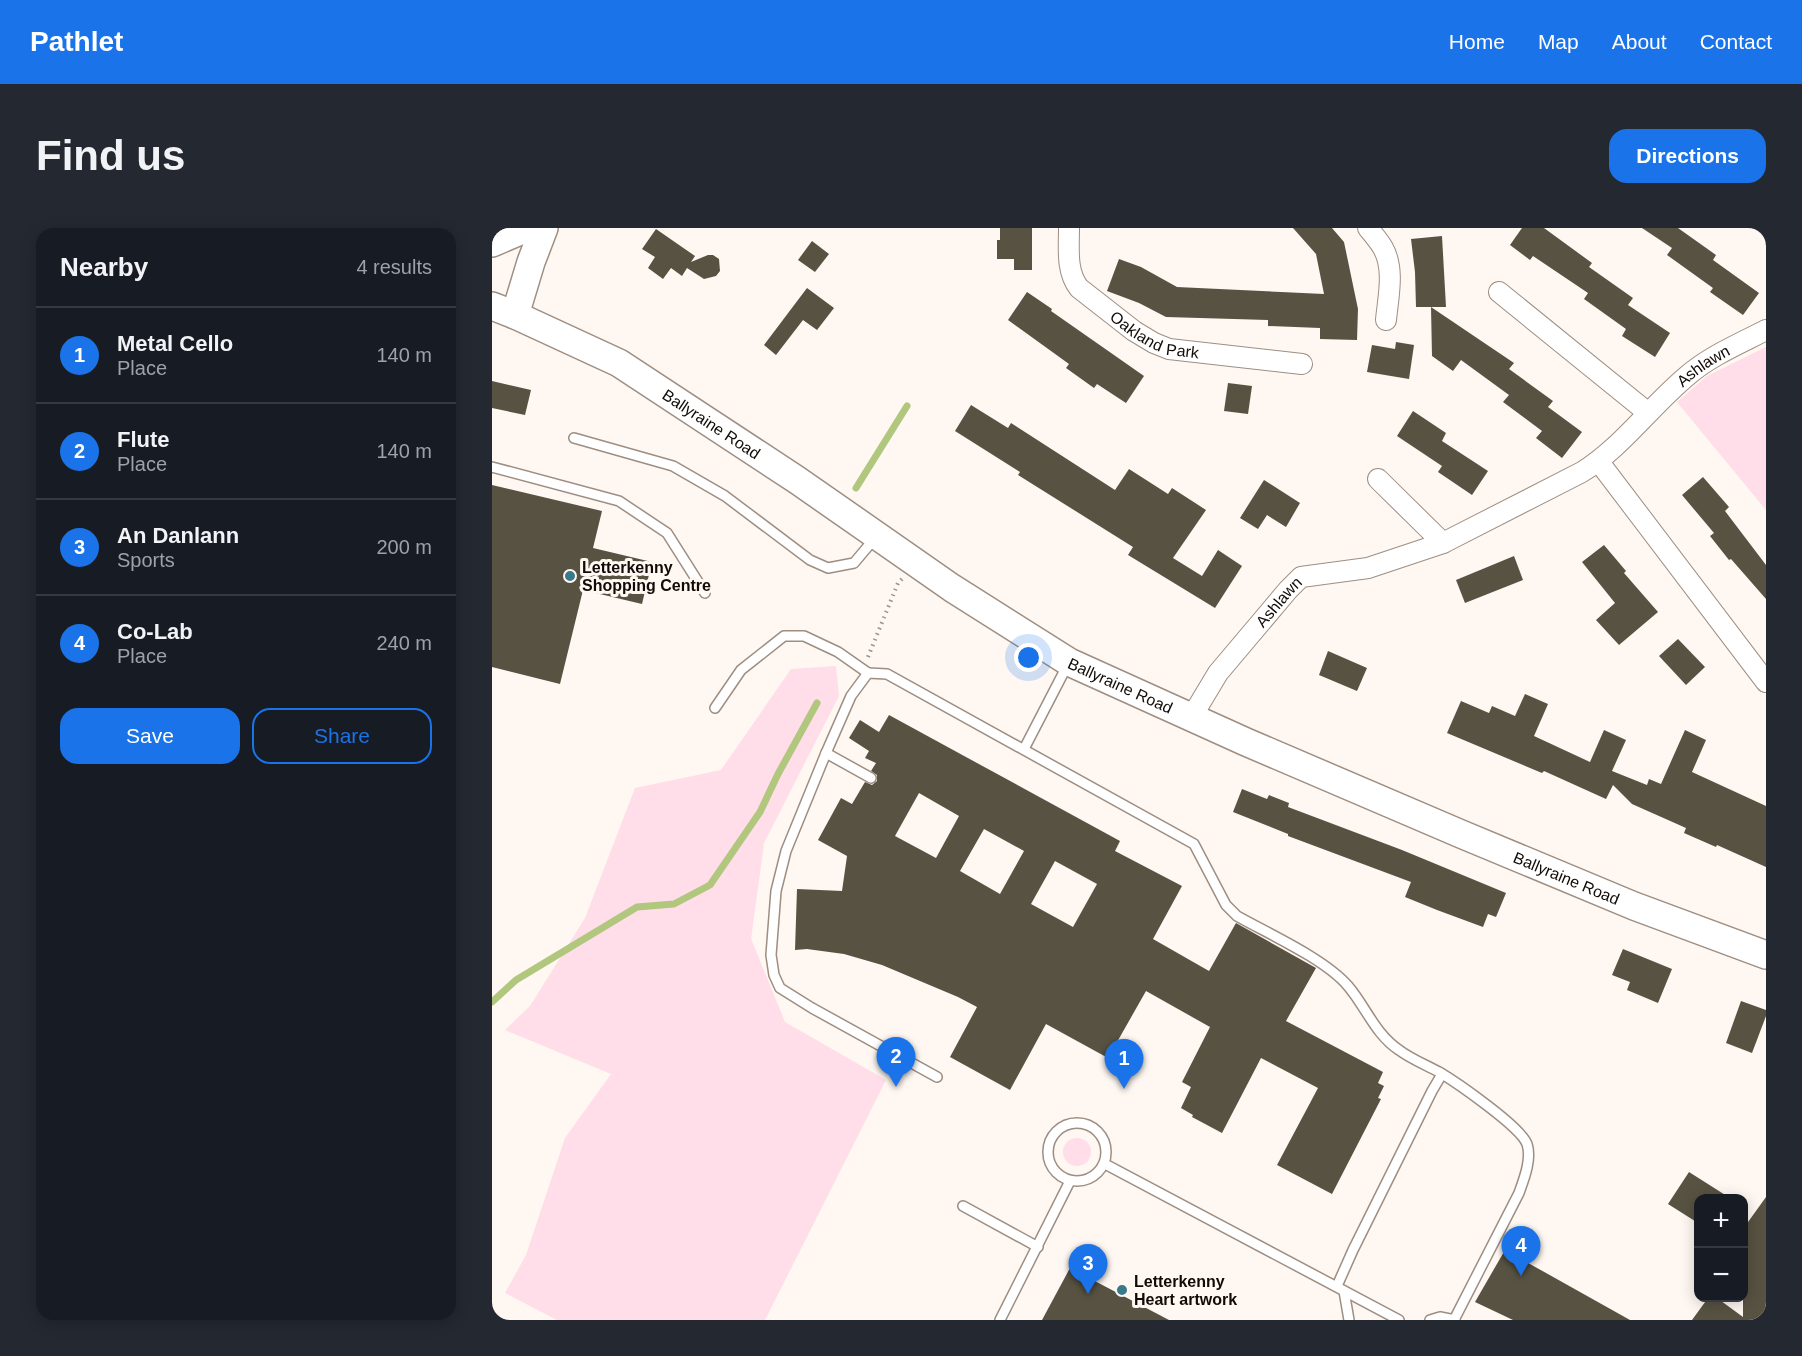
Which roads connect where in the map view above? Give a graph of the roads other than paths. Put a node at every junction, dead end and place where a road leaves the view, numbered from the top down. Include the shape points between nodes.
1 (527, 228) edge
2 (544, 228) edge
3 (1069, 228) edge
4 (1368, 228) edge
5 (492, 243) edge
6 (1499, 292) dead end
7 (504, 310) edge
8 (1386, 320) dead end
9 (1766, 330) edge
10 (1302, 364) dead end
11 (1647, 412) junction
12 (573, 438) dead end
13 (1599, 462) junction
14 (492, 467) edge
15 (1378, 479) dead end
16 (877, 536) junction
17 (1443, 543) junction
18 (705, 593) dead end
19 (1069, 662) junction
20 (868, 673) junction
21 (1766, 682) edge
22 (715, 708) dead end
23 (1191, 717) junction
24 (1024, 749) junction
25 (825, 753) junction
26 (871, 778) dead end
27 (1766, 955) edge
28 (1442, 1074) junction
29 (937, 1077) dead end
30 (1105, 1164) junction
31 (1070, 1181) junction
32 (963, 1206) dead end
33 (1038, 1247) junction
34 (1341, 1289) junction
35 (1000, 1320) edge
36 (1349, 1320) edge
37 (1399, 1320) edge
38 (1430, 1320) edge
39 (1454, 1320) edge

1 - 5 main road
2 - 7 main road via 531,262
3 - 10 street, Oakland Park via 1072,279 1154,343 1182,351
4 - 8 street via 1388,261
6 - 11 street
7 - 16 main road, Ballyraine Road via 619,363
9 - 11 street, Ashlawn via 1706,362
11 - 13 street, Ashlawn
12 - 16 lane via 673,466 725,496 810,560 828,568 854,563
13 - 17 street, Ashlawn
13 - 21 street
14 - 18 lane via 619,501 667,533
15 - 17 street
16 - 19 main road, Ballyraine Road
17 - 23 street, Ashlawn via 1368,568 1301,578 1218,673
19 - 23 main road, Ballyraine Road
19 - 24 lane
20 - 22 lane via 838,652 804,636 784,636 741,670
20 - 24 lane via 887,674
20 - 25 lane via 851,696
23 - 27 main road, Ballyraine Road via 1634,906
24 - 28 lane via 1194,844 1226,905 1237,916 1329,968 1348,986 1382,1037
25 - 26 lane
25 - 29 lane via 786,851 776,891 771,955 774,975 780,988
28 - 34 lane via 1353,1250
28 - 39 lane via 1515,1127 1527,1143 1528,1161 1519,1192
30 - 31 lane via 1092,1178
30 - 31 lane via 1107,1149 1100,1133 1083,1123 1066,1125 1053,1136 1048,1154 1052,1168
30 - 34 lane
31 - 33 lane
32 - 33 lane
33 - 35 lane
34 - 36 lane
34 - 37 lane
38 - 39 lane

